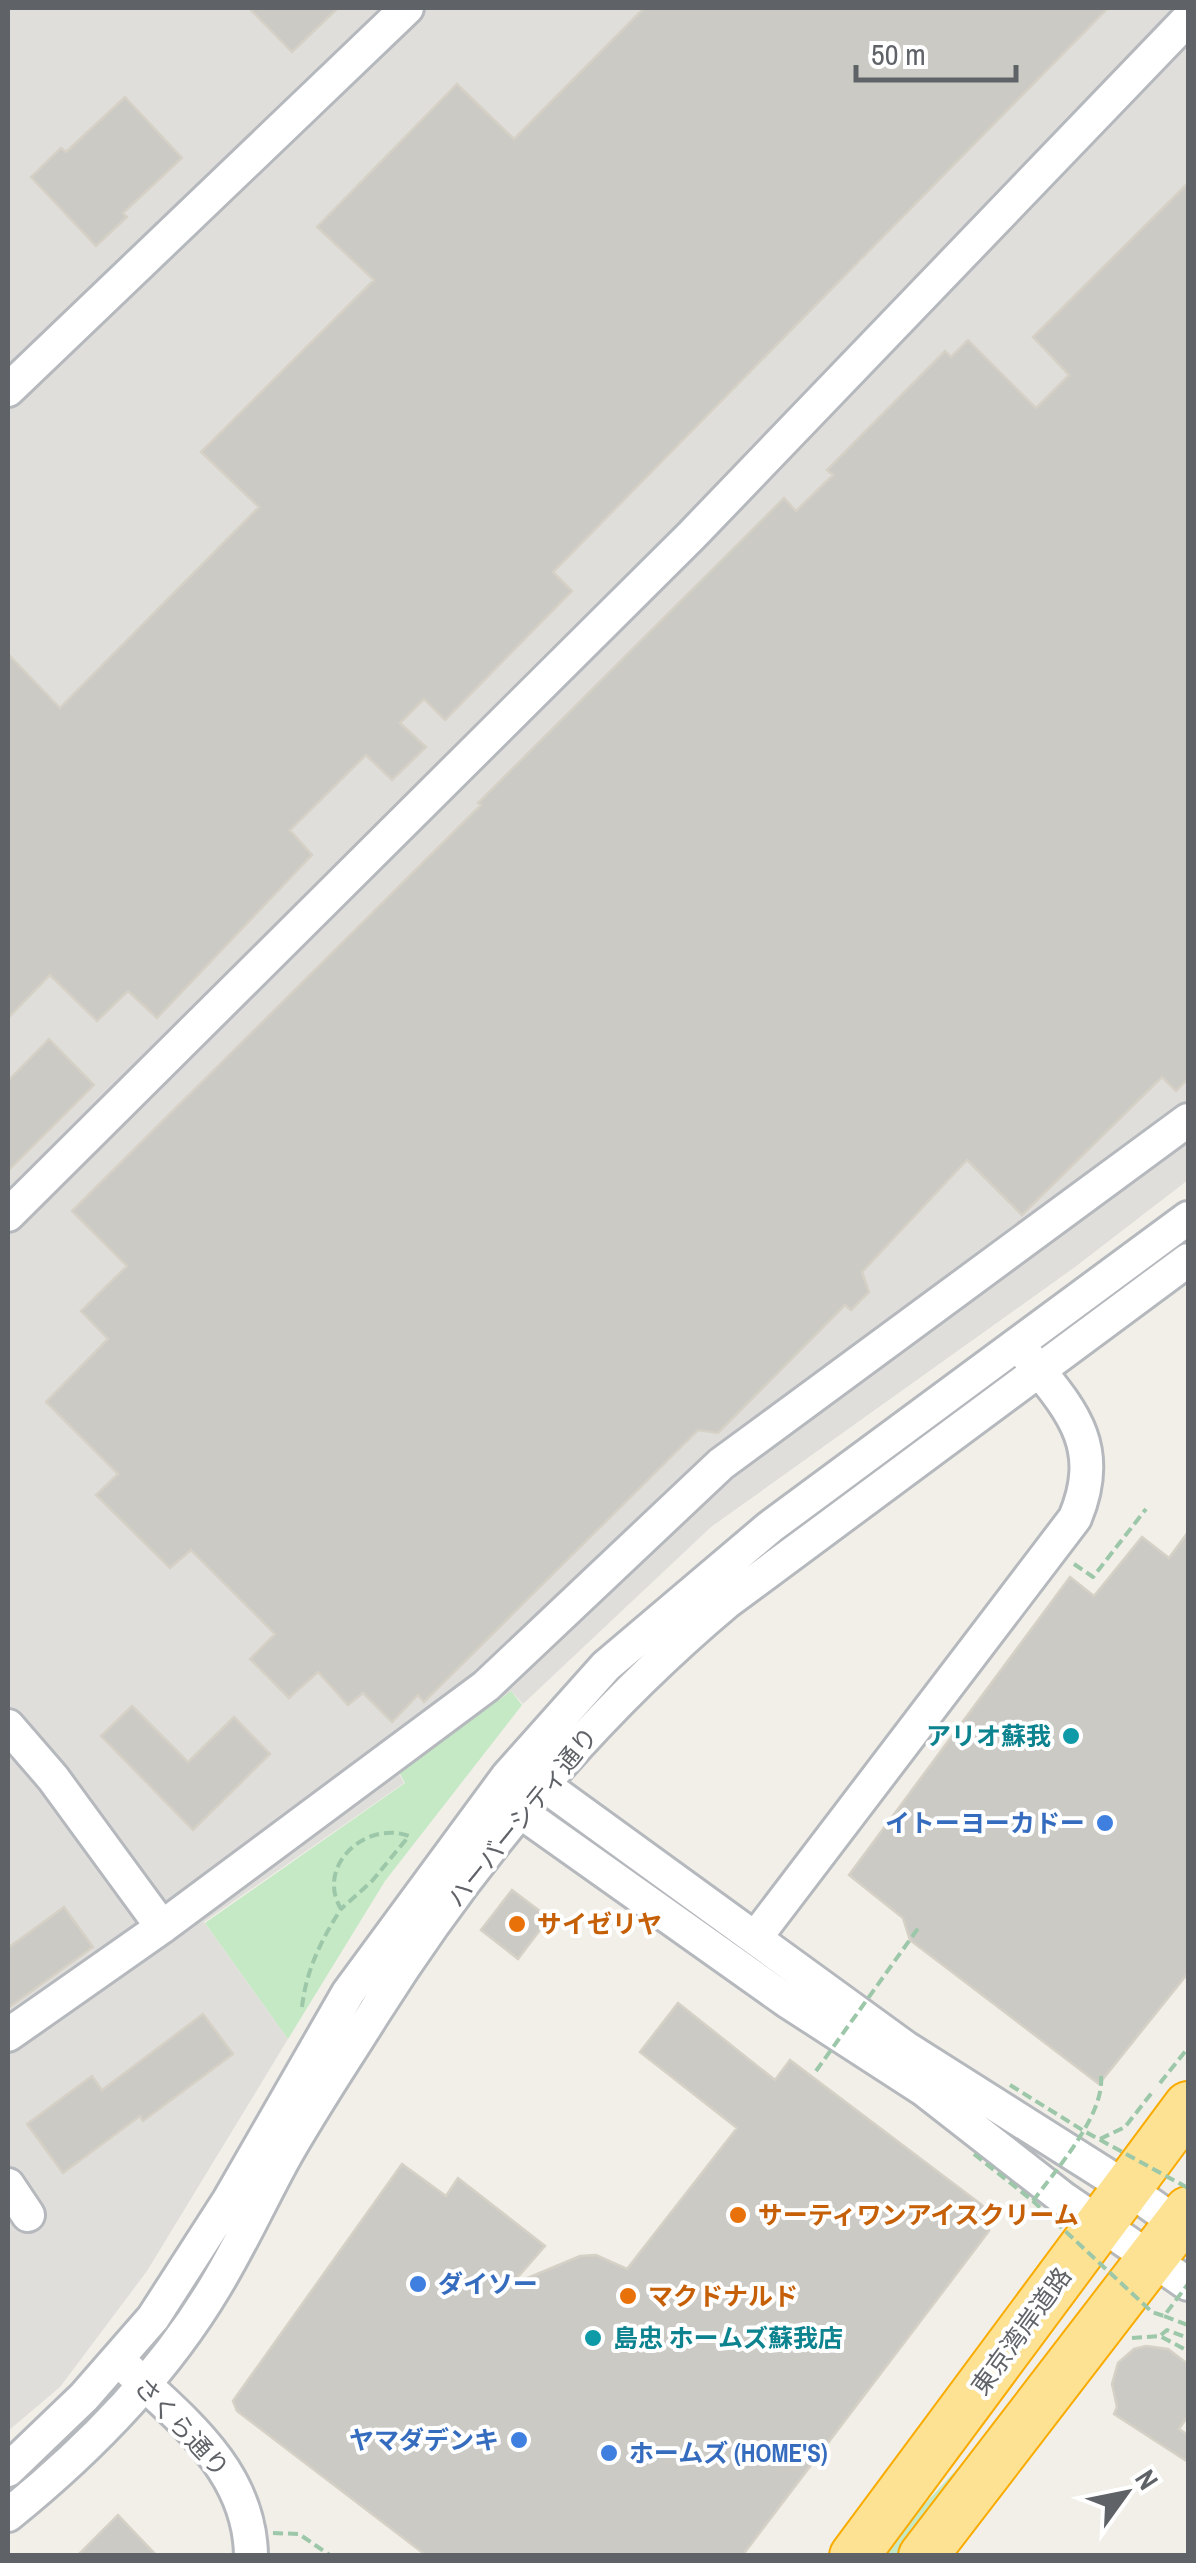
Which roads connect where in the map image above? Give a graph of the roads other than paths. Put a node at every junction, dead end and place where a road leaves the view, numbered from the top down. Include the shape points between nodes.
1 (406, 8) edge
2 (1188, 20) edge
3 (8, 390) edge
4 (1188, 1120) edge
5 (8, 1216) edge
6 (1188, 1218) edge
7 (1188, 1260) edge
8 (1029, 1358) junction
9 (8, 1726) edge
10 (507, 1777) junction
11 (544, 1785) junction
12 (522, 1813) junction
13 (162, 1927) junction
14 (756, 1937) junction
15 (8, 2035) edge
16 (1188, 2106) edge
17 (8, 2185) edge
18 (1113, 2206) junction
19 (28, 2214) dead end
20 (1182, 2240) edge
21 (118, 2360) junction
22 (144, 2384) junction
23 (8, 2470) edge
24 (8, 2515) edge
25 (260, 2544) edge
26 (854, 2556) edge
27 (923, 2556) edge

1 - 3 street
2 - 5 street via 678,549
4 - 13 street via 720,1464 486,1686
6 - 8 street, ハーバーシティ通り
7 - 8 street, ハーバーシティ通り
8 - 10 street, ハーバーシティ通り via 832,1480 722,1564 606,1666
8 - 11 street, ハーバーシティ通り via 690,1634
8 - 14 street via 1070,1411 1086,1447 1085,1494 1075,1518
9 - 13 street
10 - 11 street
10 - 12 street
10 - 21 street, ハーバーシティ通り via 348,1993 194,2257
11 - 12 street, ハーバーシティ通り
11 - 14 street
12 - 18 street via 787,2002
12 - 22 street, ハーバーシティ通り via 378,2007 285,2156 215,2288
13 - 15 street
14 - 18 street
16 - 18 highway, 東京湾岸道路
17 - 19 street
18 - 20 street
18 - 20 street
18 - 26 highway, 東京湾岸道路
20 - 27 highway
21 - 22 street, さくら通り
21 - 23 street, ハーバーシティ通り
22 - 24 street, ハーバーシティ通り
22 - 25 street, さくら通り via 229,2474

